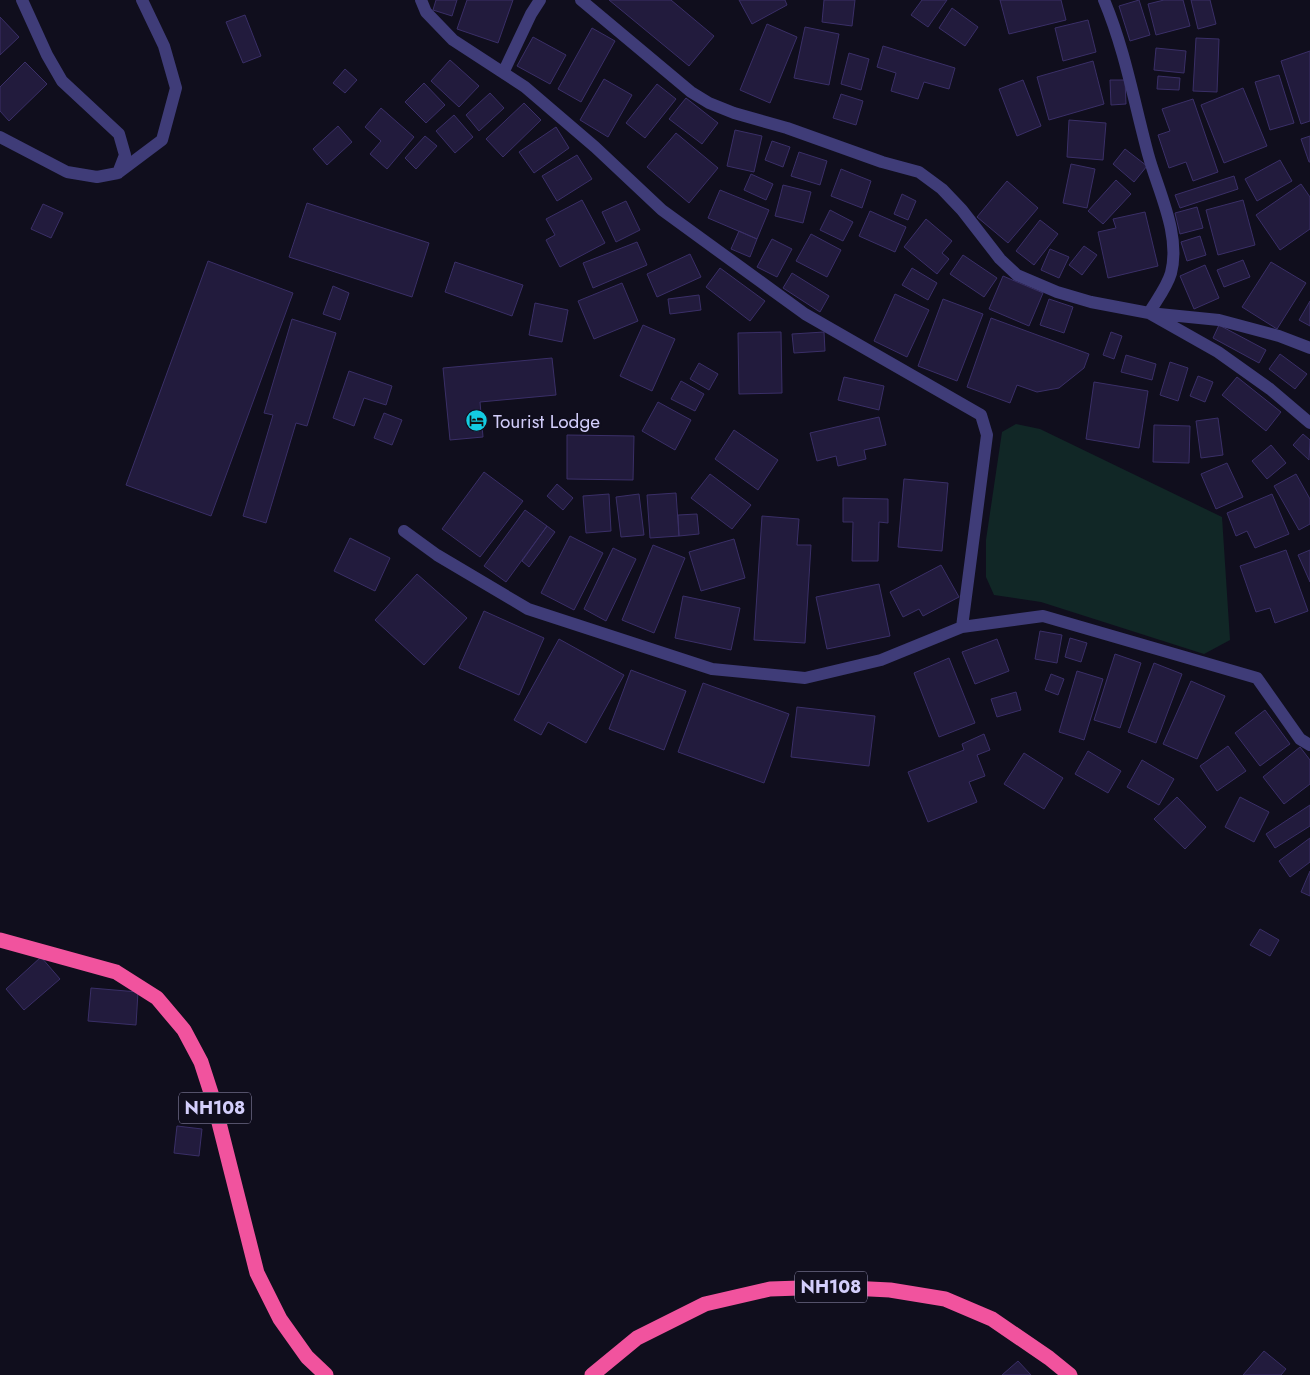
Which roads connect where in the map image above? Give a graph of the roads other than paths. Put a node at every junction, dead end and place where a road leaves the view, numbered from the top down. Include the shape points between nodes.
1 (22, 0) edge
2 (142, 0) edge
3 (421, 0) edge
4 (540, 0) edge
5 (581, 0) edge
6 (1104, 0) edge
7 (504, 71) junction
8 (0, 137) edge
9 (118, 173) junction
10 (1148, 313) junction
11 (1310, 348) edge
12 (1310, 424) edge
13 (404, 531) dead end
14 (962, 627) junction
15 (1310, 745) edge
16 (0, 940) edge
17 (326, 1375) edge
18 (592, 1375) edge
19 (1070, 1375) edge

1 - 9 street via 62,81 119,134 125,155
2 - 9 street via 164,46 176,88 162,140
3 - 7 street via 426,12 453,40
4 - 7 street
5 - 10 street via 691,92 709,103 919,172 962,210 1000,259 1017,275 1074,297
6 - 10 street via 1123,48 1173,243 1171,274
7 - 14 street via 595,147 662,210 805,314 982,415 987,435
8 - 9 street via 67,172 97,177
10 - 11 street via 1219,320
10 - 12 street via 1218,352 1270,389
13 - 14 street via 437,555 528,609 712,669 805,678 881,660
14 - 15 street via 1044,616 1257,678 1300,739
16 - 17 highway, NH108 via 116,972 156,998 184,1030 201,1062 213,1099 257,1273 280,1319 307,1356
18 - 19 highway, NH108 via 637,1338 705,1304 770,1289 830,1287 890,1290 945,1299 992,1319

